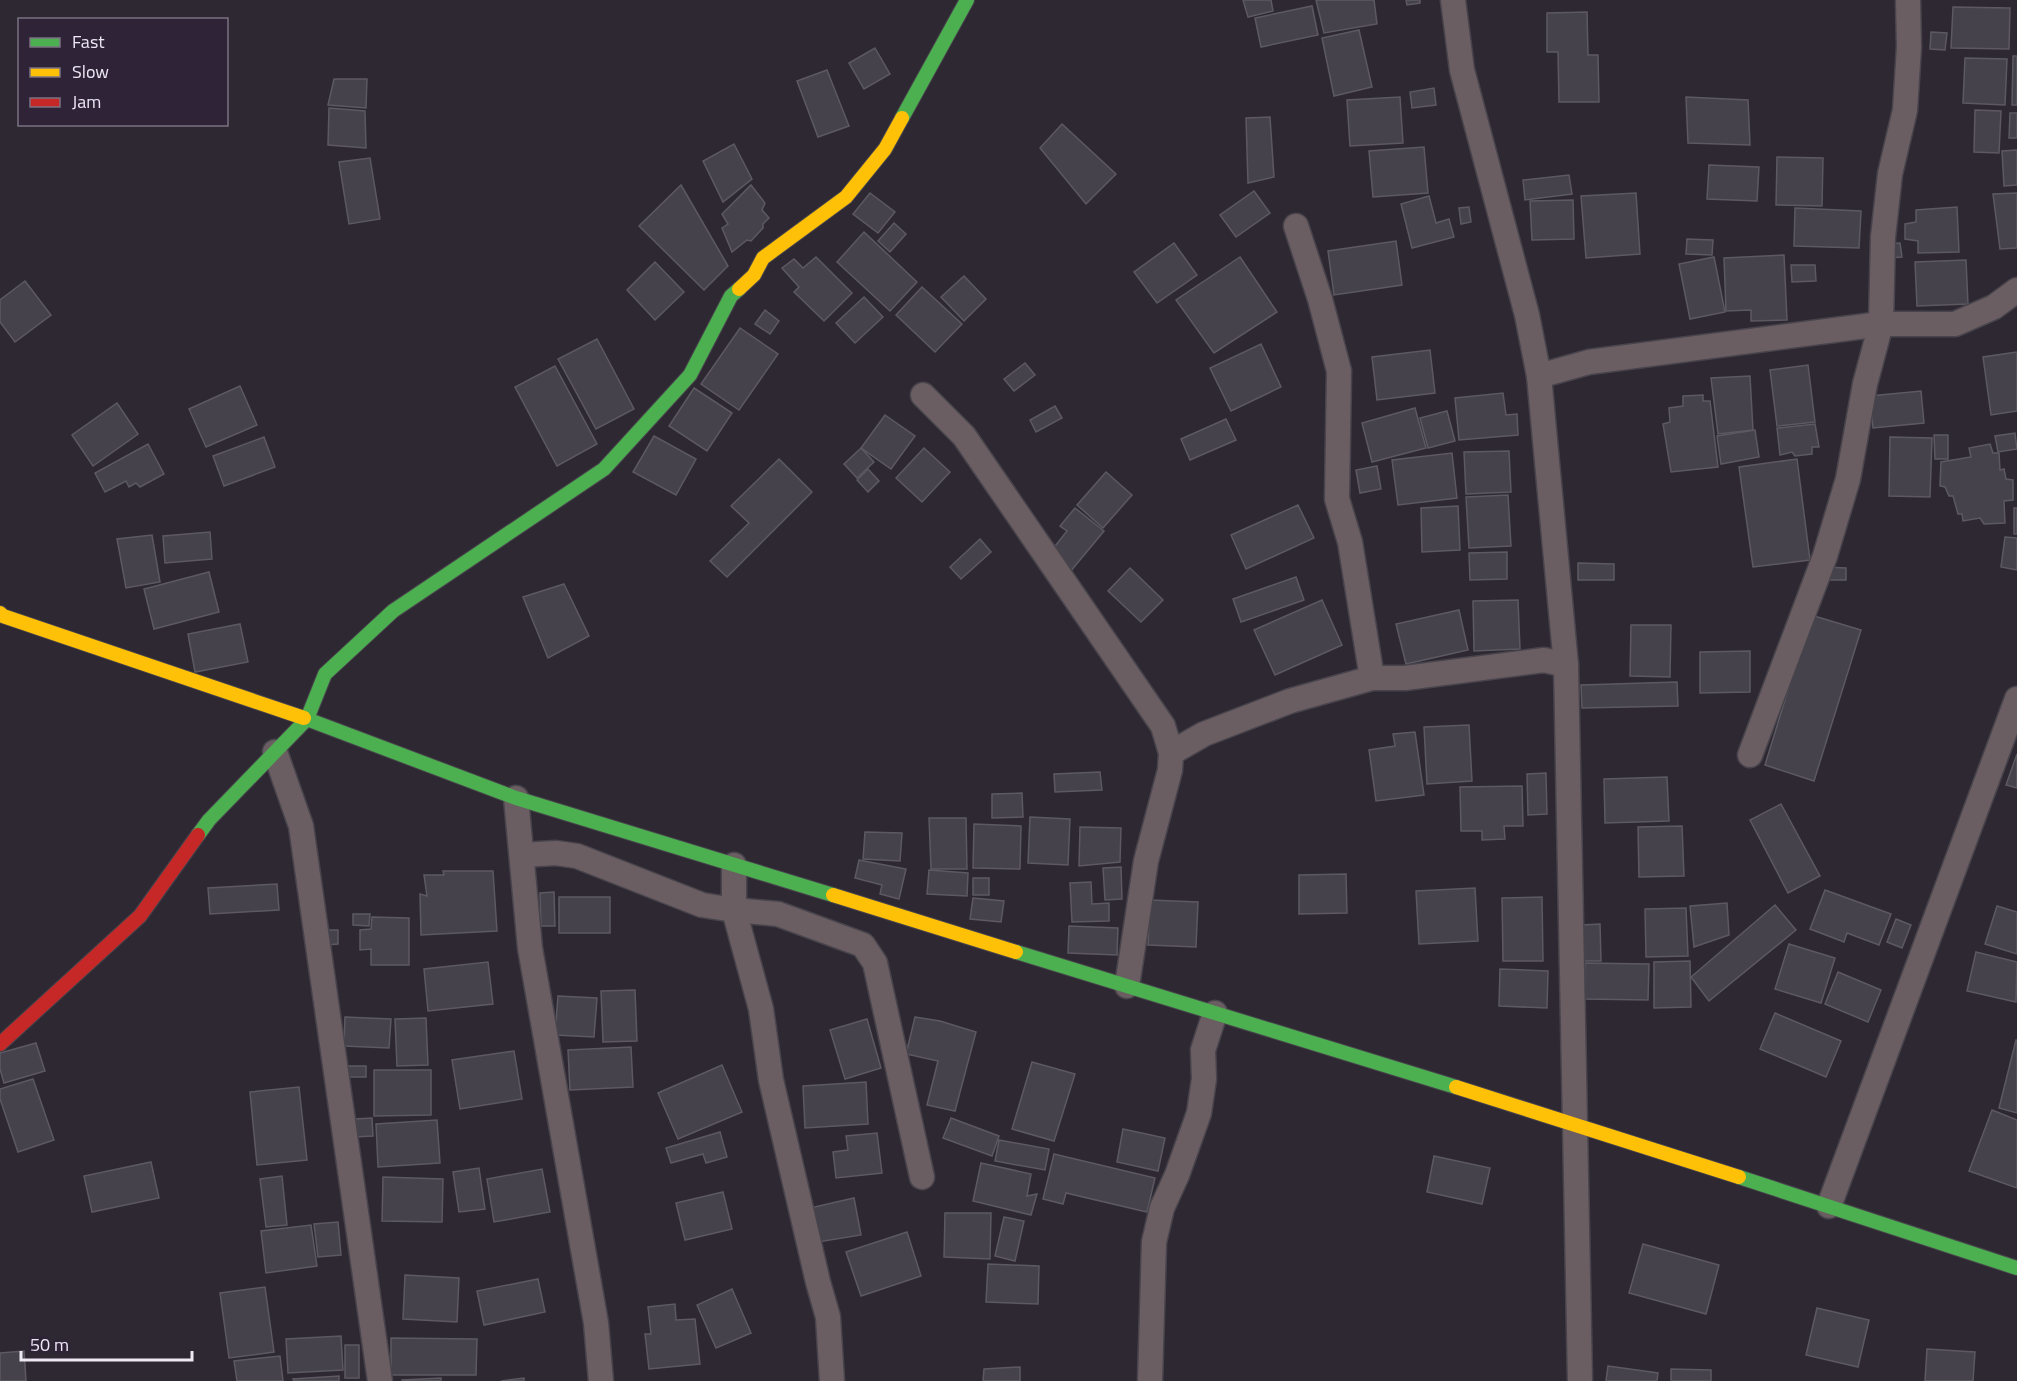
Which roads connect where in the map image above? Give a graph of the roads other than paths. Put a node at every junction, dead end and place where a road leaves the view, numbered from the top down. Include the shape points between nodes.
1 (967, 0) edge
2 (1453, 0) edge
3 (1908, 0) edge
4 (1296, 226) dead end
5 (2017, 290) edge
6 (1881, 324) junction
7 (1539, 376) junction
8 (923, 395) dead end
9 (0, 613) edge
10 (1566, 665) junction
11 (1372, 678) junction
12 (2017, 699) edge
13 (307, 719) junction
14 (275, 752) junction
15 (1171, 753) junction
16 (1750, 755) dead end
17 (516, 798) junction
18 (522, 855) junction
19 (734, 866) junction
20 (734, 910) junction
21 (1127, 986) junction
22 (1215, 1013) junction
23 (0, 1044) edge
24 (1575, 1124) junction
25 (922, 1177) dead end
26 (1829, 1206) junction
27 (2017, 1268) edge
28 (380, 1381) edge
29 (601, 1381) edge
30 (832, 1381) edge
31 (1150, 1381) edge
32 (1580, 1381) edge

1 - 13 street via 885,149 846,197 763,258 754,275 730,296 690,375 604,469 393,611 325,674
2 - 7 street via 1462,70 1524,304
3 - 6 street via 1905,110 1890,174 1883,237
4 - 11 street via 1340,371 1337,499 1350,542
5 - 6 street via 1994,307 1955,324
6 - 7 street via 1589,362
6 - 16 street via 1865,384 1848,479 1825,556
7 - 10 street
8 - 15 street via 963,436 1163,726
9 - 13 street
10 - 11 street via 1544,660 1405,678
10 - 24 street
11 - 15 street via 1290,701 1204,734
12 - 26 street
13 - 14 street
13 - 17 street
14 - 23 street via 209,820 140,916
14 - 28 street via 301,826
15 - 21 street via 1146,861
17 - 18 street
17 - 19 street
18 - 20 street via 577,856 702,905
18 - 29 street via 530,948 596,1323
19 - 20 street
19 - 21 street
20 - 25 street via 778,914 863,945 875,963
20 - 30 street via 760,1009 773,1090 828,1317
21 - 22 street
22 - 24 street
22 - 31 street via 1203,1050 1199,1113 1162,1208 1154,1242
24 - 26 street
24 - 32 street
26 - 27 street

